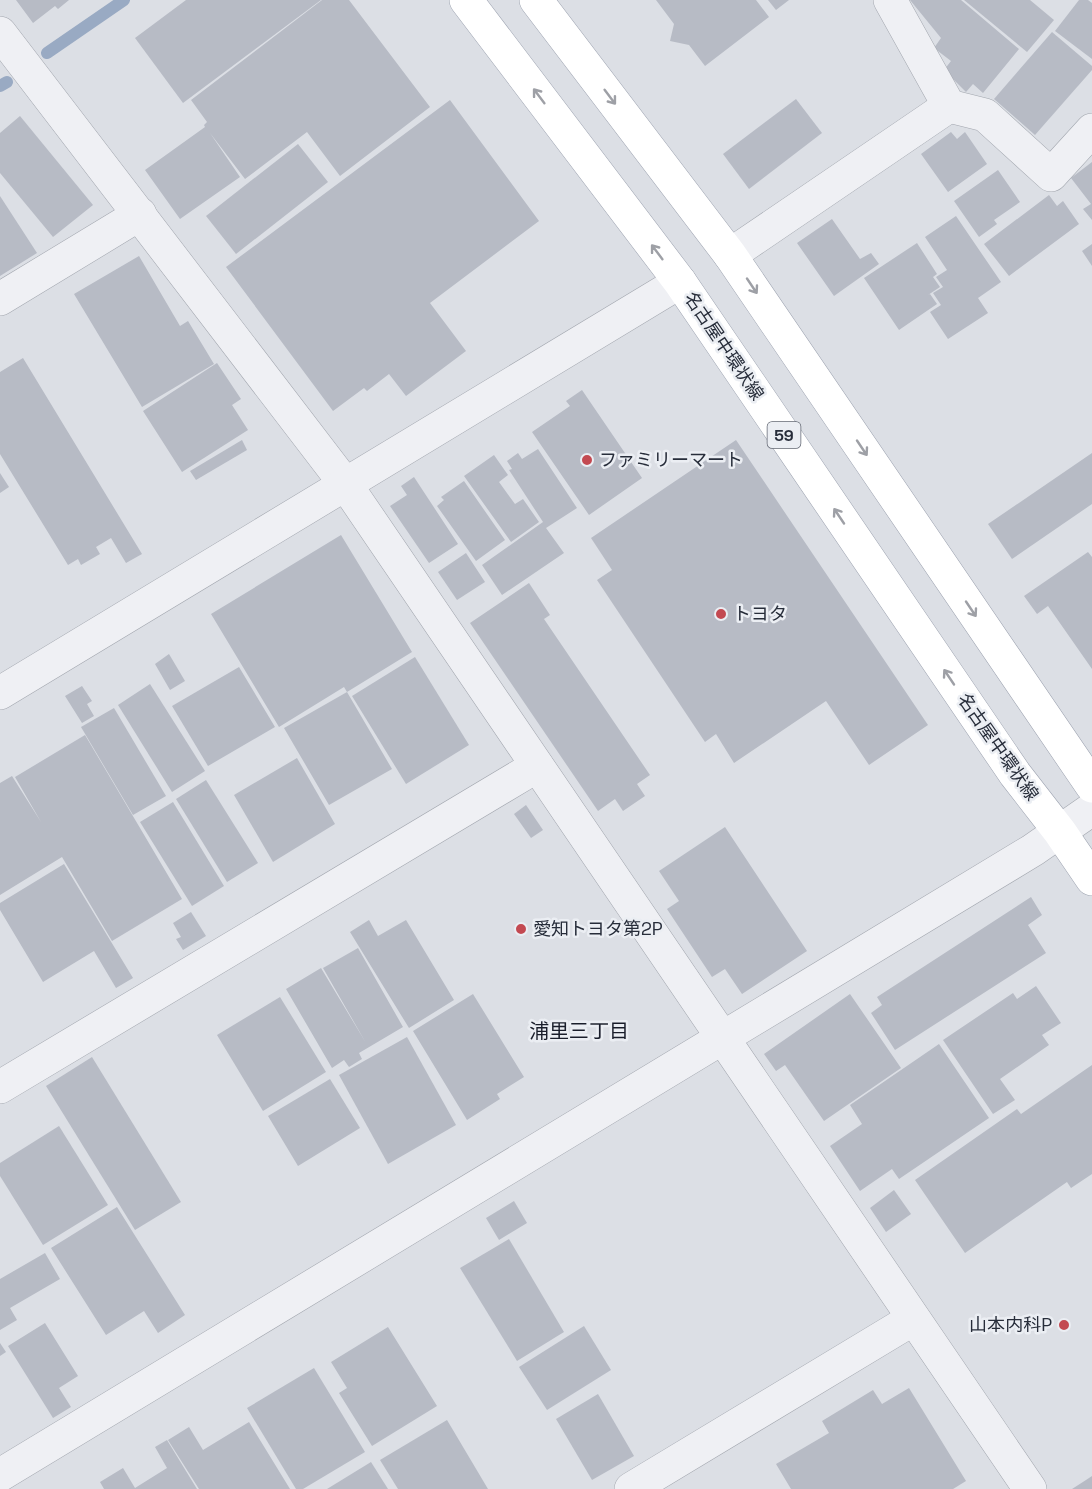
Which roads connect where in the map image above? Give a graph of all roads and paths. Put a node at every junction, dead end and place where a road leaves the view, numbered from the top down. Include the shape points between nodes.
1 (466, 0) edge
2 (536, 0) edge
3 (890, 0) edge
4 (0, 33) edge
5 (949, 106) junction
6 (1092, 130) edge
7 (140, 214) junction
8 (730, 255) junction
9 (680, 282) junction
10 (0, 299) edge
11 (345, 485) junction
12 (0, 693) edge
13 (537, 766) junction
14 (1092, 786) edge
15 (1092, 809) edge
16 (1060, 832) junction
17 (1092, 879) edge
18 (722, 1038) junction
19 (0, 1087) edge
20 (913, 1318) junction
21 (0, 1475) edge
22 (631, 1489) edge
23 (1030, 1489) edge

9 -> 1 main road, 名古屋中環状線 / 59
2 -> 8 main road
3 - 5 street
4 - 7 street
5 - 6 street via 985,115 1051,176
5 - 8 street
7 - 10 street
7 - 11 street
8 -> 14 main road
9 - 11 street
16 -> 9 main road, 名古屋中環状線 / 59 via 1015,774
11 - 12 street
11 - 13 street
13 - 18 street
13 - 19 street
15 - 16 street
16 - 17 main road, 名古屋中環状線 / 59
16 - 18 street
18 - 20 street
18 - 21 street
20 - 22 street
20 - 23 street

